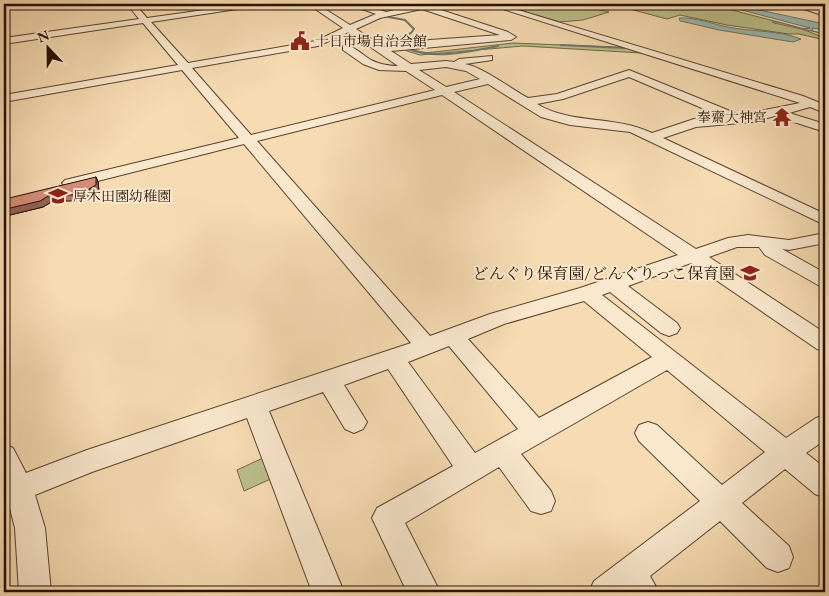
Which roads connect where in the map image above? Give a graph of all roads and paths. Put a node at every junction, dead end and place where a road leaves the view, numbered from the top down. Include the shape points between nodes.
1 (131, 4) edge
2 (312, 4) edge
3 (339, 4) edge
4 (434, 4) edge
5 (491, 4) edge
6 (793, 4) edge
7 (821, 4) edge
8 (825, 5) edge
9 (244, 6) dead end
10 (422, 6) junction
11 (385, 14) junction
12 (825, 14) edge
13 (530, 16) junction
14 (145, 21) junction
15 (483, 27) junction
16 (349, 28) junction
17 (451, 40) junction
18 (4, 41) edge
19 (346, 48) dead end
20 (382, 50) junction
21 (421, 56) dead end
22 (488, 58) dead end
23 (464, 65) junction
24 (185, 67) junction
25 (410, 68) junction
26 (491, 80) junction
27 (445, 91) junction
28 (825, 98) edge
29 (4, 99) edge
30 (528, 102) junction
31 (811, 104) junction
32 (825, 110) edge
33 (778, 113) junction
34 (738, 119) junction
35 (825, 128) edge
36 (652, 137) junction
37 (249, 139) junction
38 (60, 185) edge
39 (825, 220) edge
40 (825, 238) edge
41 (766, 243) junction
42 (692, 256) junction
43 (825, 281) edge
44 (630, 284) junction
45 (587, 293) junction
46 (669, 328) dead end
47 (453, 336) junction
48 (825, 343) edge
49 (426, 346) junction
50 (393, 358) junction
51 (668, 359) junction
52 (329, 381) junction
53 (254, 406) junction
54 (354, 422) dead end
55 (825, 426) edge
56 (536, 432) junction
57 (648, 433) dead end
58 (502, 451) junction
59 (785, 453) junction
60 (4, 456) edge
61 (471, 470) junction
62 (825, 485) edge
63 (19, 488) junction
64 (541, 501) dead end
65 (721, 503) junction
66 (778, 557) dead end
67 (626, 586) edge
68 (35, 592) edge
69 (328, 592) edge
70 (424, 592) edge

1 - 14 street
2 - 16 street
3 - 11 street via 355,4
4 - 10 street
5 - 13 street
6 - 12 street
7 - 8 street
9 - 14 street
10 - 11 street
10 - 15 street
11 - 16 street
13 - 15 street
13 - 31 street via 648,50
14 - 18 street
14 - 24 street
15 - 17 street via 445,36
15 - 17 street via 513,38
16 - 20 street
16 - 24 street via 318,43
17 - 20 street
19 - 25 street via 383,68
20 - 25 street
21 - 23 street via 447,58
22 - 23 street
23 - 25 street
23 - 26 street
24 - 29 street
24 - 37 street
25 - 27 street
26 - 27 street
26 - 30 street
27 - 37 street
27 - 42 street
28 - 31 street
30 - 34 street via 559,97 629,73
30 - 36 street via 557,118 625,126
31 - 32 street
31 - 33 street
33 - 34 street
33 - 35 street
34 - 36 street via 694,123
36 - 39 street
37 - 38 street
37 - 49 street
40 - 41 street via 790,246
41 - 42 street via 734,242
41 - 43 street via 771,252
42 - 44 street
42 - 48 street
44 - 45 street
44 - 46 street
45 - 47 street via 497,319
45 - 51 street
47 - 49 street
47 - 56 street
49 - 50 street
50 - 52 street
50 - 61 street
51 - 56 street
51 - 59 street
52 - 53 street
52 - 54 street
53 - 63 street
53 - 69 street via 285,461
55 - 59 street
56 - 58 street
57 - 65 street
58 - 61 street
58 - 64 street
59 - 62 street
59 - 65 street
60 - 63 street
61 - 70 street via 387,518
63 - 68 street via 30,528
65 - 66 street
65 - 67 street

